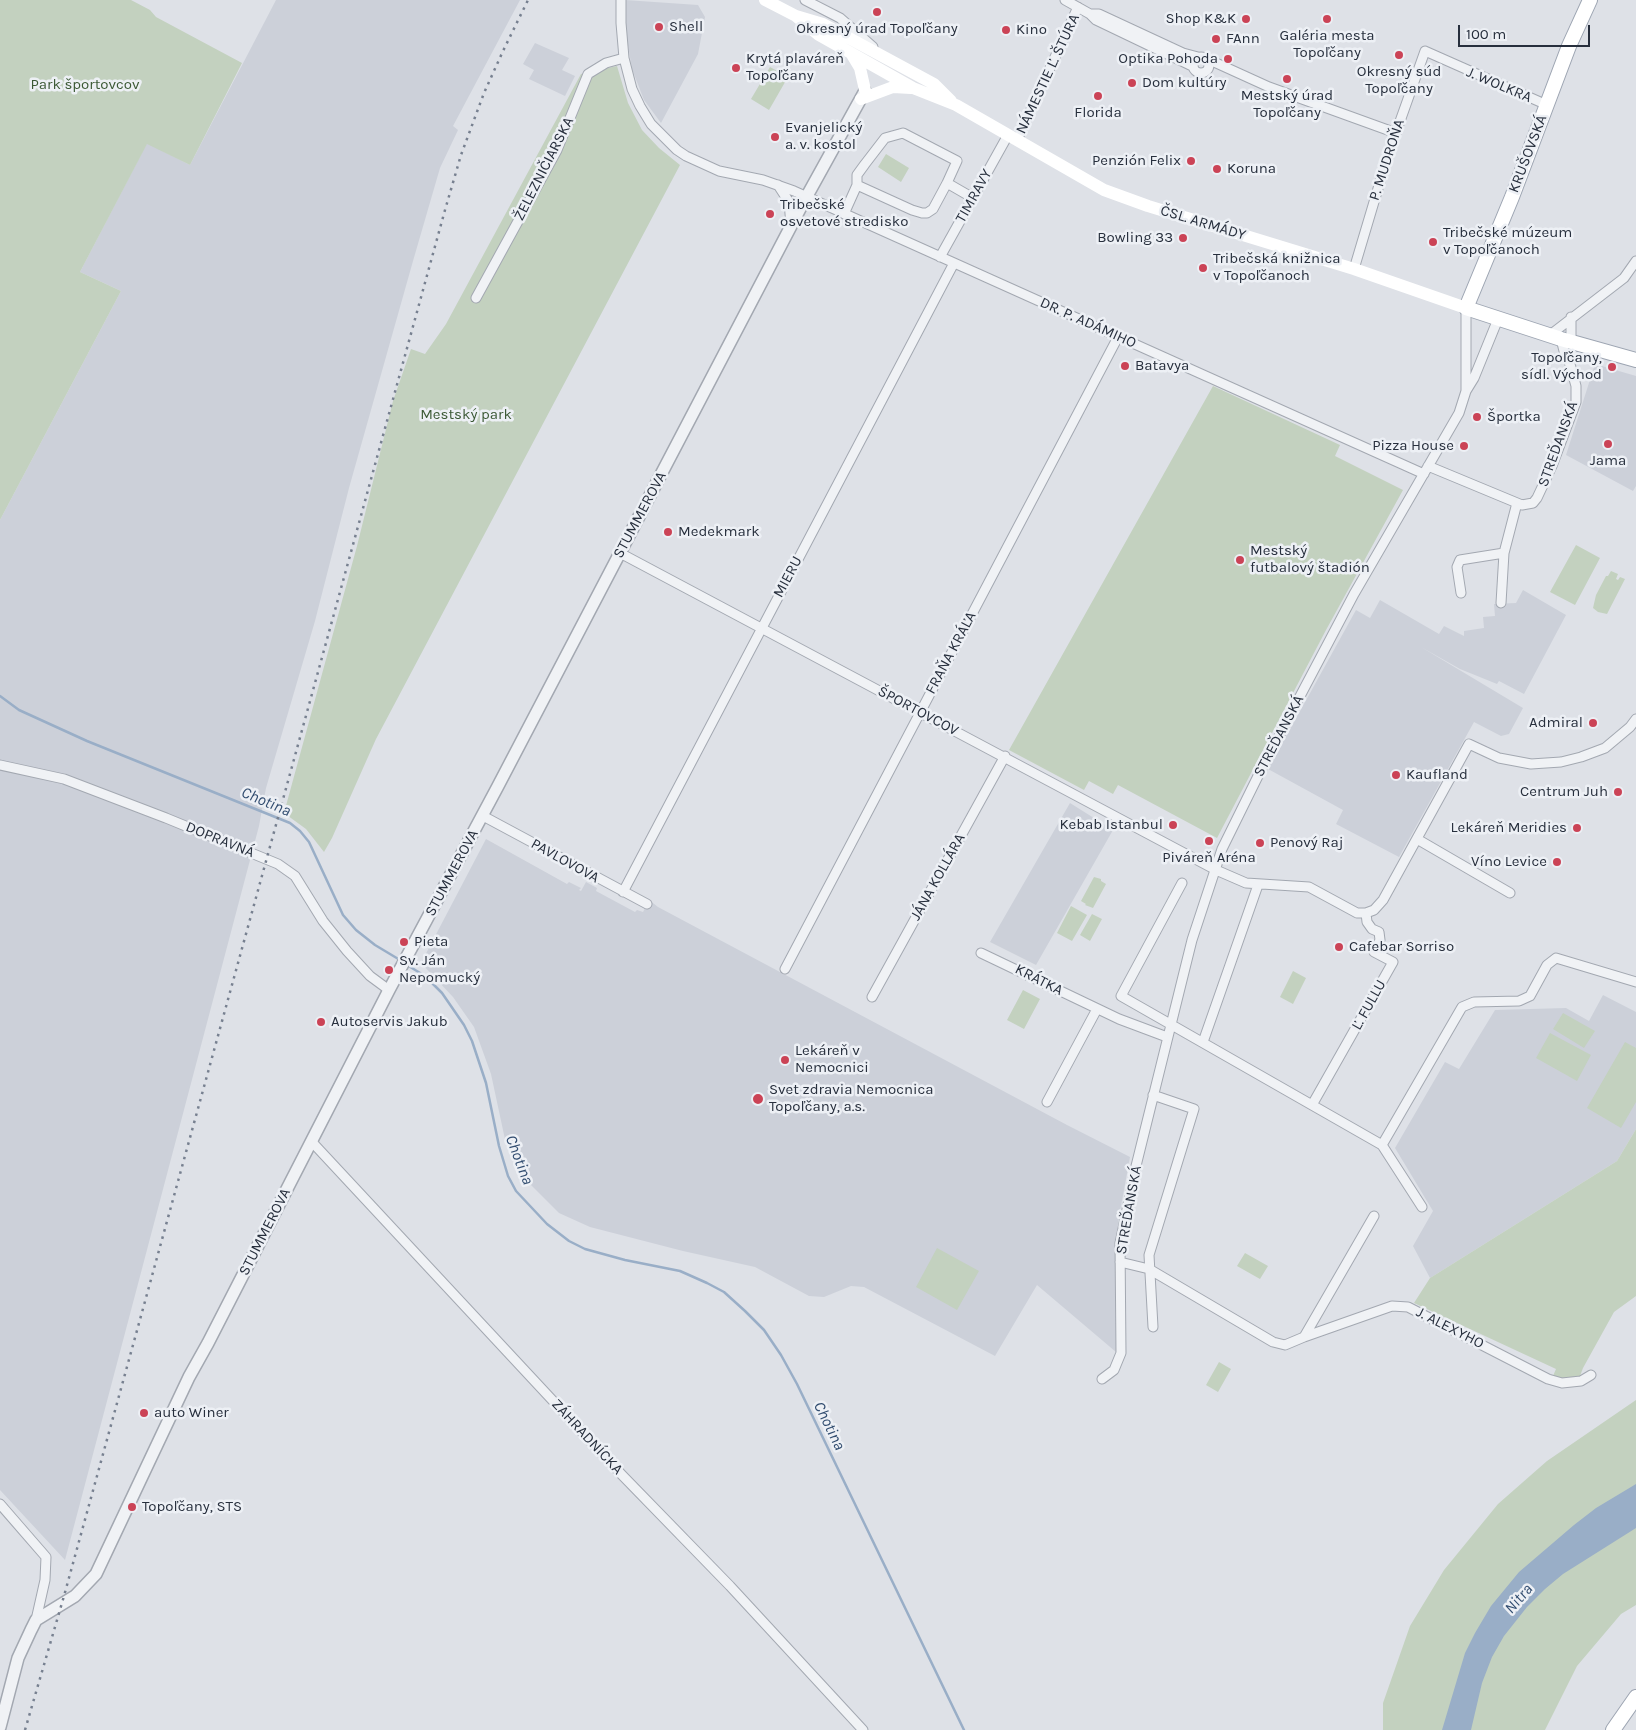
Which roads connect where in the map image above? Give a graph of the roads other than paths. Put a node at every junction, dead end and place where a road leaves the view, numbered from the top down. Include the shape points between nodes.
1 (621, 0) edge
2 (765, 0) edge
3 (805, 0) edge
4 (1065, 0) edge
5 (1590, 0) edge
6 (1078, 7) junction
7 (1090, 14) junction
8 (796, 16) junction
9 (1425, 52) joint
10 (851, 53) junction
11 (1198, 57) junction
12 (624, 58) junction
13 (881, 62) junction
14 (1214, 62) dead end
15 (1192, 66) junction
16 (913, 88) junction
17 (863, 94) junction
18 (956, 105) junction
19 (1547, 105) junction
20 (1396, 133) junction
21 (1013, 138) junction
22 (947, 183) junction
23 (778, 184) junction
24 (857, 185) junction
25 (806, 197) junction
26 (973, 198) junction
27 (844, 214) junction
28 (792, 225) junction
29 (940, 257) junction
30 (1636, 261) edge
31 (954, 263) junction
32 (1354, 269) junction
33 (476, 298) dead end
34 (1466, 308) junction
35 (1571, 317) junction
36 (1498, 319) junction
37 (1118, 337) junction
38 (1561, 338) junction
39 (1636, 360) edge
40 (1466, 392) junction
41 (1426, 470) junction
42 (1517, 503) junction
43 (620, 553) junction
44 (1504, 553) junction
45 (1461, 593) dead end
46 (1501, 604) dead end
47 (761, 628) junction
48 (920, 712) junction
49 (1636, 719) edge
50 (1633, 729) edge
51 (1005, 756) junction
52 (0, 765) edge
53 (483, 816) junction
54 (1417, 839) junction
55 (1216, 870) junction
56 (1182, 883) dead end
57 (1258, 885) junction
58 (623, 892) junction
59 (1510, 893) dead end
60 (647, 904) dead end
61 (1366, 913) junction
62 (981, 952) dead end
63 (785, 969) dead end
64 (1636, 982) edge
65 (389, 990) junction
66 (872, 997) dead end
67 (1098, 1009) junction
68 (1171, 1024) junction
69 (1168, 1037) junction
70 (1203, 1042) junction
71 (1153, 1095) junction
72 (1047, 1102) dead end
73 (1312, 1105) junction
74 (312, 1142) junction
75 (1382, 1145) junction
76 (1422, 1207) dead end
77 (1374, 1216) dead end
78 (1120, 1262) junction
79 (1150, 1269) junction
80 (1153, 1327) dead end
81 (1304, 1337) junction
82 (1591, 1375) dead end
83 (1102, 1380) dead end
84 (0, 1504) edge
85 (36, 1620) junction
86 (1636, 1697) edge
87 (0, 1727) edge
88 (863, 1730) edge
89 (1613, 1730) edge

1 - 12 street, DR. P. ADÁMIHO
2 - 8 main road
3 - 13 street via 840,18
4 - 6 street
5 - 19 main road, KRUŠOVSKÁ
6 - 7 street
6 - 21 street, NÁMESTIE Ľ. ŠTÚRA
7 - 11 street via 1099,14
7 - 15 street via 1096,20
8 - 10 main road via 819,35
8 - 13 main road via 823,24
9 - 19 street, J. WOLKRA
9 - 20 street, P. MUDROŇA
10 - 13 main road
10 - 17 main road via 860,68
11 - 15 street
11 - 15 street via 1208,61 1206,72 1195,72
12 - 23 street, DR. P. ADÁMIHO via 640,106 651,124 677,150 719,172
12 - 33 street, ŽELEZNIČIARSKA via 606,63 588,74 556,150
13 - 16 main road, ČSL. ARMÁDY
13 - 17 main road
13 - 18 main road, ČSL. ARMÁDY via 934,84
14 - 20 street via 1269,87
16 - 17 main road via 893,87
16 - 18 main road, ČSL. ARMÁDY
17 - 25 street, STUMMEROVA
18 - 21 main road, ČSL. ARMÁDY
19 - 34 main road, KRUŠOVSKÁ
20 - 32 street, P. MUDROŇA
21 - 26 street, TIMRAVY
21 - 32 main road, ČSL. ARMÁDY via 1117,195
22 - 24 street via 933,209 922,213
22 - 24 street via 957,161 903,132 885,138 857,175
22 - 26 street
23 - 25 street, DR. P. ADÁMIHO
23 - 28 street via 789,202
24 - 27 street
25 - 27 street, DR. P. ADÁMIHO
25 - 28 street, STUMMEROVA
26 - 29 street, TIMRAVY
27 - 29 street, DR. P. ADÁMIHO
28 - 43 street, STUMMEROVA
29 - 31 street, DR. P. ADÁMIHO
30 - 35 street via 1624,278
31 - 37 street, DR. P. ADÁMIHO
31 - 47 street, MIERU
32 - 34 main road, ČSL. ARMÁDY
34 - 36 main road, ČSL. ARMÁDY
34 - 40 street, STREĎANSKÁ
35 - 38 street
35 - 38 street, STREĎANSKÁ
36 - 38 main road, ČSL. ARMÁDY
36 - 40 street, STREĎANSKÁ
37 - 41 street, DR. P. ADÁMIHO via 1343,437
37 - 48 street, FRAŇA KRÁĽA
38 - 39 main road, ČSL. ARMÁDY
38 - 42 street, STREĎANSKÁ via 1576,386 1576,402 1537,498 1533,503
40 - 41 street, STREĎANSKÁ via 1459,413
41 - 42 street, STREĎANSKÁ
41 - 55 street, STREĎANSKÁ via 1358,587 1260,772 1222,849
42 - 44 street
43 - 47 street, ŠPORTOVCOV
43 - 53 street, STUMMEROVA
44 - 45 street via 1460,560 1457,567
44 - 46 street
47 - 48 street, ŠPORTOVCOV
47 - 58 street, MIERU
48 - 51 street, ŠPORTOVCOV
48 - 63 street, FRAŇA KRÁĽA
49 - 50 street
50 - 54 street via 1605,748 1561,762 1538,764 1499,758 1469,744
51 - 55 street, ŠPORTOVCOV
51 - 66 street, JÁNA KOLLÁRA
52 - 65 street, DOPRAVNÁ via 64,779 278,864 295,876 347,952
53 - 58 street, PAVLOVOVA
53 - 65 street, STUMMEROVA
54 - 59 street
54 - 61 street via 1383,900
55 - 57 street, ŠPORTOVCOV
55 - 68 street, STREĎANSKÁ via 1192,940
56 - 68 street via 1121,996
57 - 61 street, ŠPORTOVCOV via 1308,887 1357,913
57 - 70 street
58 - 60 street, PAVLOVOVA
61 - 73 street, Ľ. FULLU via 1367,922 1379,932 1380,940 1374,952 1393,962
62 - 67 street, KRÁTKA
64 - 75 street via 1556,958 1547,965 1530,996 1518,1001 1474,1002 1462,1006
65 - 74 street, STUMMEROVA
67 - 69 street, KRÁTKA
67 - 72 street
68 - 69 street, STREĎANSKÁ
68 - 70 street
69 - 71 street, STREĎANSKÁ
70 - 73 street
71 - 78 street, STREĎANSKÁ via 1120,1243
71 - 79 street, STREĎANSKÁ via 1194,1109 1149,1255
73 - 75 street
74 - 85 street, STUMMEROVA via 189,1377 96,1574 75,1596
74 - 88 street, ZÁHRADNÍCKA
75 - 76 street
77 - 81 street
78 - 79 street, J. ALEXYHO
78 - 83 street, STREĎANSKÁ via 1121,1353 1114,1370
79 - 80 street, STREĎANSKÁ
79 - 81 street, J. ALEXYHO via 1273,1342 1286,1345
81 - 82 street, J. ALEXYHO via 1392,1306 1408,1307 1562,1384 1581,1381
84 - 85 street via 46,1557 45,1580
85 - 87 street via 18,1658
86 - 89 main road

